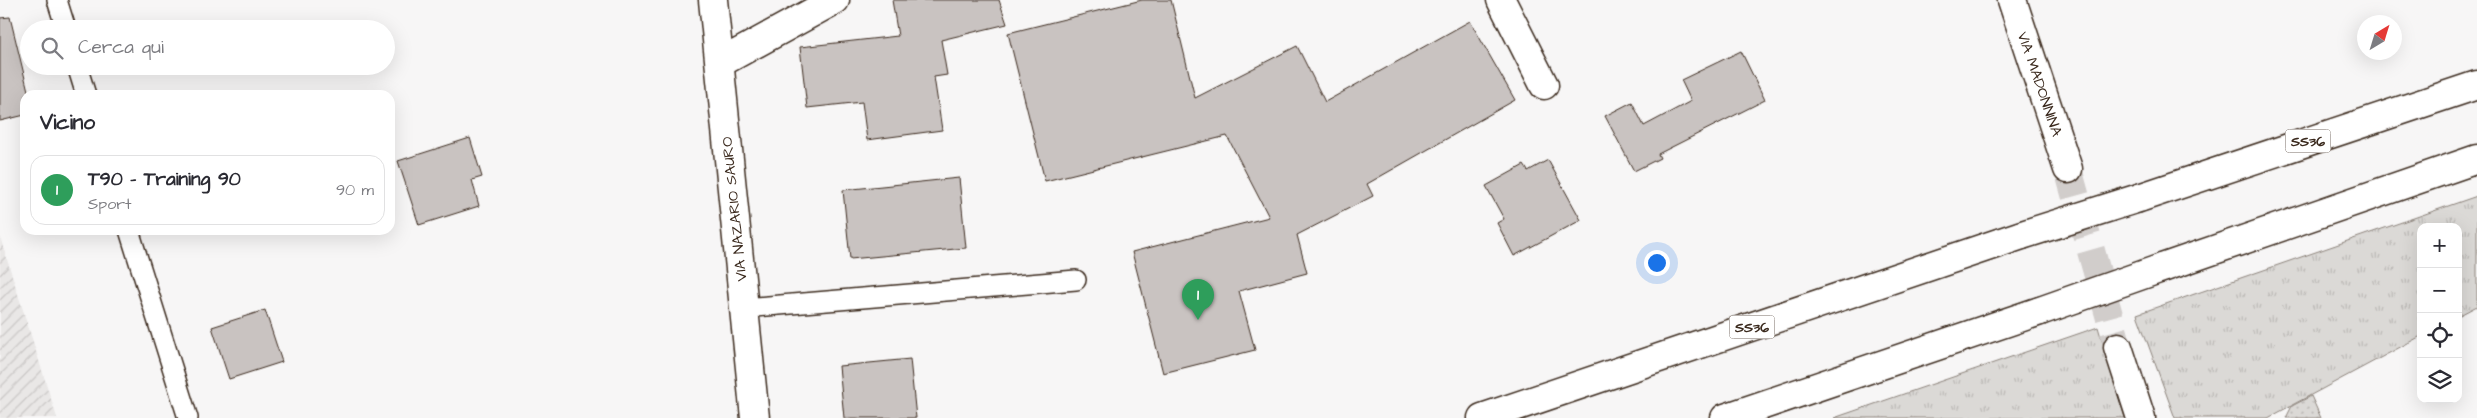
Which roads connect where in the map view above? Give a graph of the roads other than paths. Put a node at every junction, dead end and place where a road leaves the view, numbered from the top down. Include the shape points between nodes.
1 (56, 0) edge
2 (713, 0) edge
3 (835, 0) edge
4 (1501, 0) edge
5 (2012, 0) edge
6 (63, 20) edge
7 (720, 63) junction
8 (80, 75) edge
9 (1544, 84) dead end
10 (2477, 85) edge
11 (84, 90) edge
12 (2477, 159) edge
13 (2068, 168) tunnel mouth
14 (131, 235) edge
15 (1076, 280) dead end
16 (744, 308) junction
17 (2118, 347) tunnel mouth
18 (188, 418) edge
19 (755, 418) edge
20 (1482, 418) edge
21 (1725, 418) edge
22 (2141, 418) edge

1 - 6 lane
2 - 7 main road, VIA NAZARIO SAURO
3 - 7 main road
4 - 9 main road
5 - 13 main road, VIA MADONNINA
7 - 16 main road, VIA NAZARIO SAURO
8 - 11 lane
10 - 20 main road, SS36, bridge
12 - 21 main road, bridge
14 - 18 lane
15 - 16 lane
16 - 19 main road, VIA NAZARIO SAURO
17 - 22 main road

